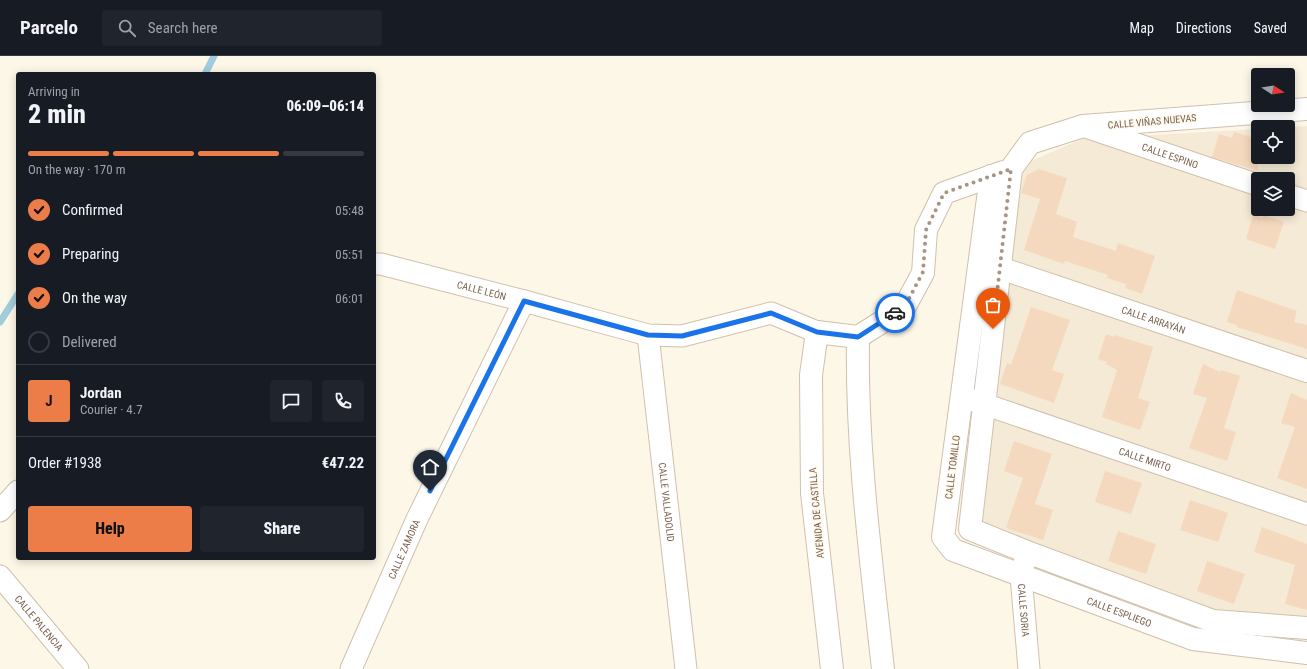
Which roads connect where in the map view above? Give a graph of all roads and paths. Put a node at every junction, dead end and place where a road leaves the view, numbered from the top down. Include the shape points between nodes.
1 (1307, 109) edge
2 (1083, 126) junction
3 (1011, 169) junction
4 (991, 176) junction
5 (1251, 183) edge
6 (1295, 197) edge
7 (1307, 201) edge
8 (376, 264) edge
9 (990, 265) junction
10 (524, 301) junction
11 (817, 332) junction
12 (648, 335) junction
13 (858, 337) junction
14 (1307, 371) edge
15 (962, 396) junction
16 (984, 404) junction
17 (16, 492) edge
18 (0, 511) edge
19 (1307, 514) edge
20 (943, 537) joint
21 (1027, 552) junction
22 (0, 576) edge
23 (1021, 576) junction
24 (1307, 628) edge
25 (1307, 653) edge
26 (78, 669) edge
27 (351, 669) edge
28 (686, 669) edge
29 (832, 669) edge
30 (883, 669) edge
31 (1029, 669) edge

1 - 2 street, CALLE VIÑAS NUEVAS
2 - 3 street, CALLE VIÑAS NUEVAS via 1030,143
2 - 5 street, CALLE ESPINO
3 - 4 street
3 - 9 street, CALLE TOMILLO
4 - 9 street, CALLE TOMILLO
4 - 13 street via 944,193 926,230 923,272 904,308
6 - 7 street
8 - 10 street, CALLE LEÓN
9 - 14 street, CALLE ARRAYÁN
9 - 15 street, CALLE TOMILLO
9 - 16 street, CALLE TOMILLO
10 - 12 street, CALLE LEÓN
10 - 27 street, CALLE ZAMORA via 417,519
11 - 12 street, CALLE LEÓN via 771,313 682,336
11 - 13 street, CALLE LEÓN
11 - 29 street, AVENIDA DE CASTILLA via 811,375 812,493
12 - 28 street, CALLE VALLADOLID
13 - 30 street via 857,377 863,491
15 - 16 street
15 - 20 street, CALLE TOMILLO
16 - 19 street, CALLE MIRTO
16 - 21 street, CALLE TOMILLO via 970,529
17 - 18 street
20 - 23 street, CALLE ESPLIEGO via 953,550
21 - 23 street, CALLE SORIA
21 - 24 street via 1213,621
22 - 26 street, CALLE PALENCIA
23 - 25 street, CALLE ESPLIEGO via 1193,639
23 - 31 street, CALLE SORIA

